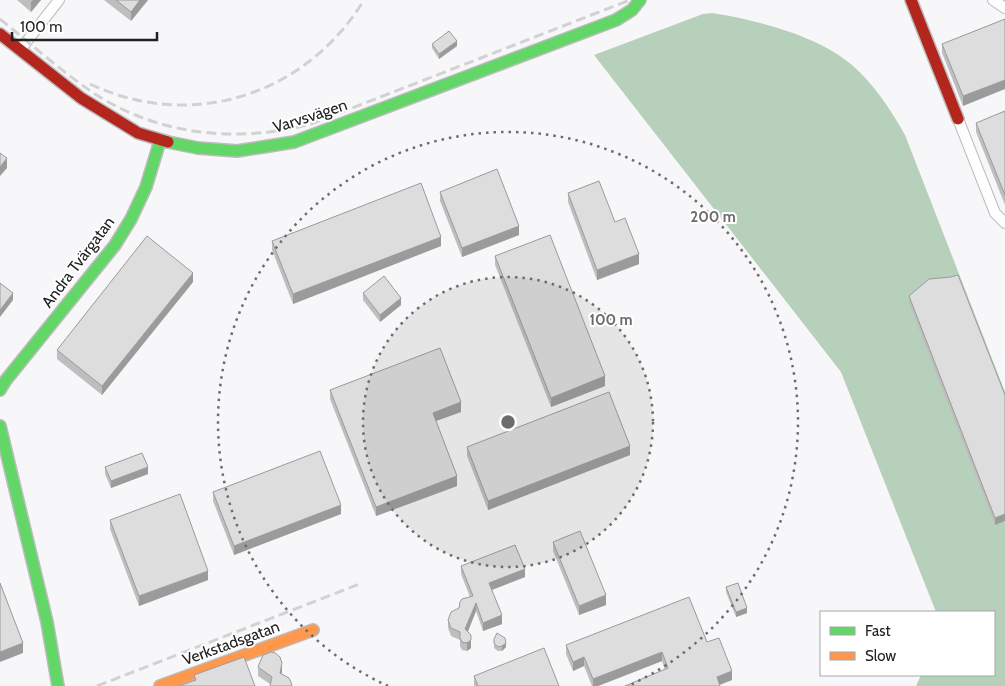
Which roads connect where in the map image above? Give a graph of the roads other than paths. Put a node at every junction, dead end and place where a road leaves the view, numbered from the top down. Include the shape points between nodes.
1 (59, 0) edge
2 (640, 0) edge
3 (911, 0) edge
4 (993, 0) edge
5 (1005, 8) edge
6 (0, 34) edge
7 (20, 50) junction
8 (959, 122) joint
9 (160, 141) junction
10 (1005, 223) edge
11 (0, 390) edge
12 (0, 426) edge
13 (312, 630) dead end
14 (58, 686) edge
15 (160, 686) edge

1 - 7 street
2 - 9 street, Varvsvägen via 632,10 616,20 294,142 237,151
3 - 8 street
4 - 5 street
6 - 7 street, Varvsvägen
7 - 9 street, Varvsvägen via 98,110 138,133
8 - 10 street via 995,213
9 - 11 street, Andra Tvärgatan via 146,187 115,245
12 - 14 street via 45,613
13 - 15 street, Verkstadsgatan

